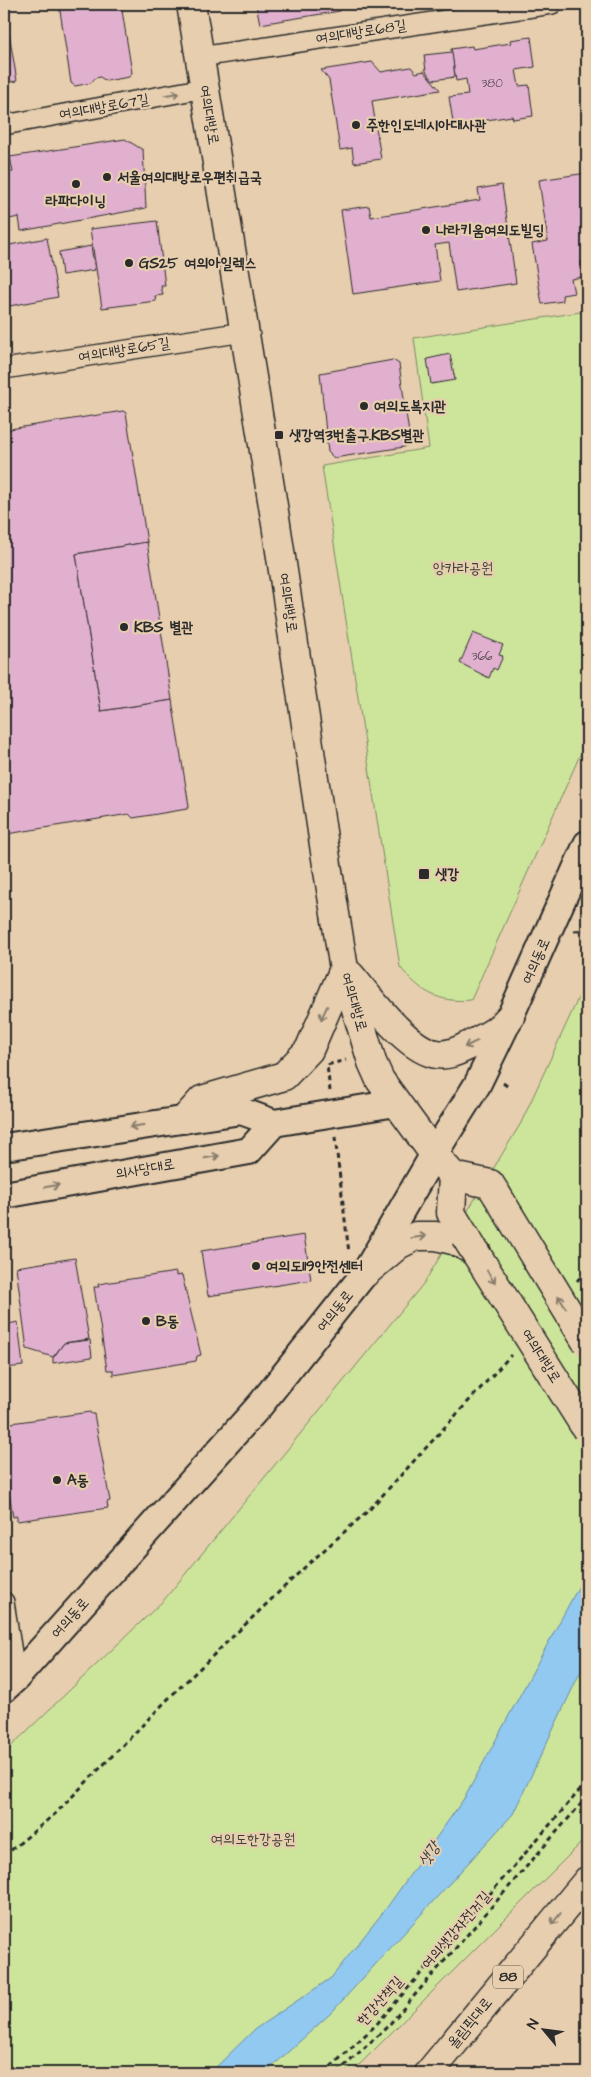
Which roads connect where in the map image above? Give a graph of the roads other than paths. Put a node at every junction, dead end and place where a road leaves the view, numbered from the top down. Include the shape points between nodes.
1 (191, 4) edge
2 (552, 4) edge
3 (200, 57) junction
4 (205, 88) junction
5 (4, 125) edge
6 (244, 332) junction
7 (4, 368) edge
8 (587, 844) edge
9 (344, 969) junction
10 (510, 1017) junction
11 (396, 1102) junction
12 (185, 1119) junction
13 (274, 1123) junction
14 (4, 1147) edge
15 (434, 1154) junction
16 (453, 1176) junction
17 (4, 1195) edge
18 (466, 1243) junction
19 (357, 1266) junction
20 (587, 1344) edge
21 (587, 1430) edge
22 (4, 1602) edge
23 (10, 1684) edge
24 (587, 1881) edge
25 (429, 2073) edge

1 - 3 main road, 여의대방로
2 - 3 street, 여의대방로68길
3 - 4 main road, 여의대방로
5 -> 4 street, 여의대방로67길
4 - 6 main road, 여의대방로
6 - 7 street, 여의대방로65길
6 - 9 main road, 여의대방로
8 - 10 main road, 여의동로
10 -> 9 main road via 497,1032 451,1054 428,1052 397,1029
9 - 11 main road, 여의대방로 via 372,1062
9 -> 12 main road via 308,1050 284,1076 202,1100
10 - 15 main road, 여의동로 via 477,1084
11 - 13 main road
11 - 15 main road, 여의대방로
12 - 13 main road via 242,1111
12 -> 14 main road
17 -> 13 main road, 의사당대로 via 249,1151
15 - 16 main road, 여의대방로
15 - 19 main road, 여의동로
16 - 18 main road, 여의대방로 via 451,1213
20 -> 16 main road, bridge via 490,1184
19 -> 18 main road via 416,1236 436,1236
18 -> 21 main road, 여의대방로, bridge
19 - 23 main road, 여의동로 via 261,1404
22 - 23 street
24 -> 25 main road, 올림픽대로 / 88

